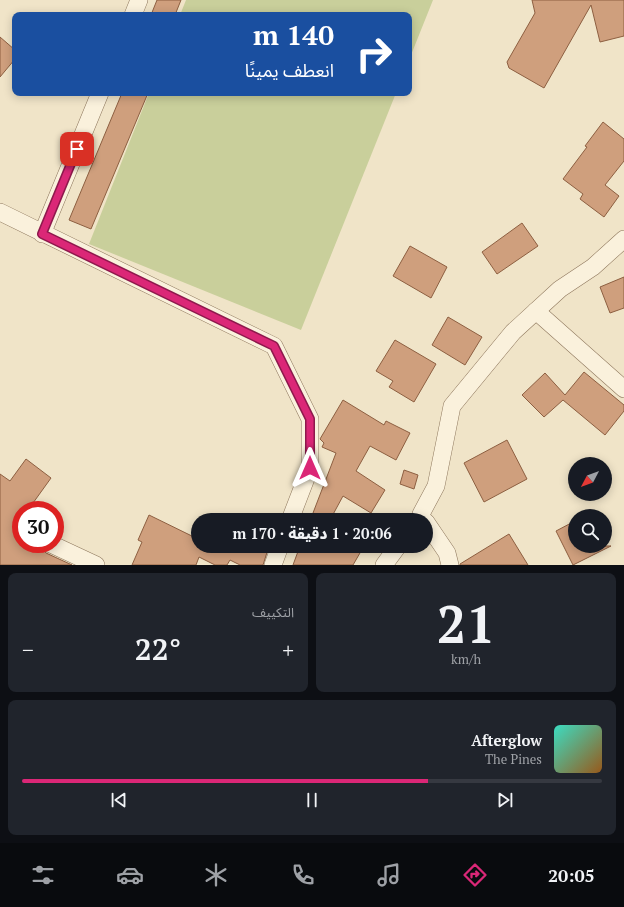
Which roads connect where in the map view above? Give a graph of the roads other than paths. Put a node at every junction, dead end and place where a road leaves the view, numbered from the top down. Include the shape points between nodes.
1 (139, 0) edge
2 (133, 12) edge
3 (99, 96) edge
4 (0, 212) edge
5 (42, 234) junction
6 (624, 239) edge
7 (536, 311) junction
8 (624, 389) edge
9 (293, 513) edge
10 (425, 513) edge
11 (433, 534) edge
12 (64, 550) edge
13 (277, 553) edge
14 (393, 553) edge
15 (96, 565) edge
16 (273, 565) edge
17 (384, 565) edge
18 (450, 565) edge

1 - 2 street
3 - 5 street
4 - 5 street
5 - 9 street via 274,346 310,419 310,468
6 - 7 street via 593,266 560,288
7 - 8 street
7 - 10 street via 513,332 452,406 436,486
11 - 18 street via 447,553
12 - 15 street
13 - 16 street
14 - 17 street

